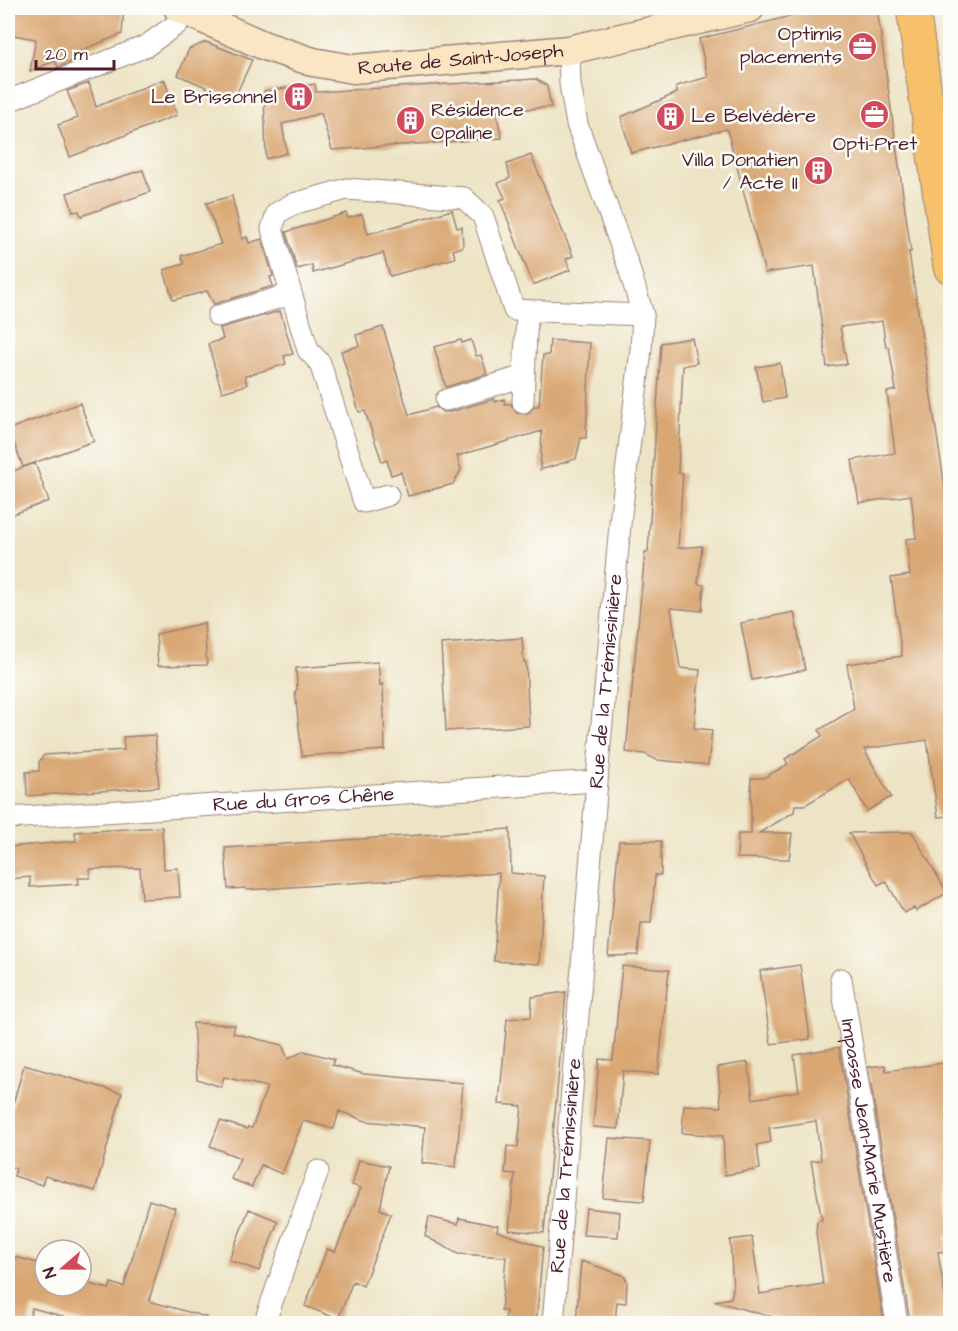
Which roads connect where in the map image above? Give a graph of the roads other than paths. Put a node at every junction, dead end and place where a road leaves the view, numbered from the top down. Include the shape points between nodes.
1 (750, 8) edge
2 (913, 8) edge
3 (182, 9) edge
4 (569, 50) junction
5 (8, 101) edge
6 (951, 267) edge
7 (291, 294) junction
8 (527, 311) junction
9 (643, 315) junction
10 (218, 316) dead end
11 (524, 376) junction
12 (446, 400) dead end
13 (523, 402) dead end
14 (388, 495) dead end
15 (597, 781) junction
16 (8, 818) edge
17 (841, 979) dead end
18 (318, 1171) dead end
19 (264, 1323) edge
20 (553, 1323) edge
21 (897, 1323) edge

1 - 4 street, Route de Saint-Joseph
2 - 6 main road
3 - 4 street, Route de Saint-Joseph via 266,46 313,62 353,69
3 - 5 street via 177,24 146,46
4 - 9 street, Rue de la Trémissinière via 577,124
7 - 8 street via 272,229 277,213 293,204 354,189 464,198 483,216 514,310
7 - 10 street
7 - 14 street via 308,350 320,363 364,502
8 - 9 street
8 - 11 street
9 - 15 street, Rue de la Trémissinière
11 - 12 street
11 - 13 street
15 - 16 street, Rue du Gros Chêne
15 - 20 street, Rue de la Trémissinière
17 - 21 street, Impasse Jean-Marie Mustière
18 - 19 street

